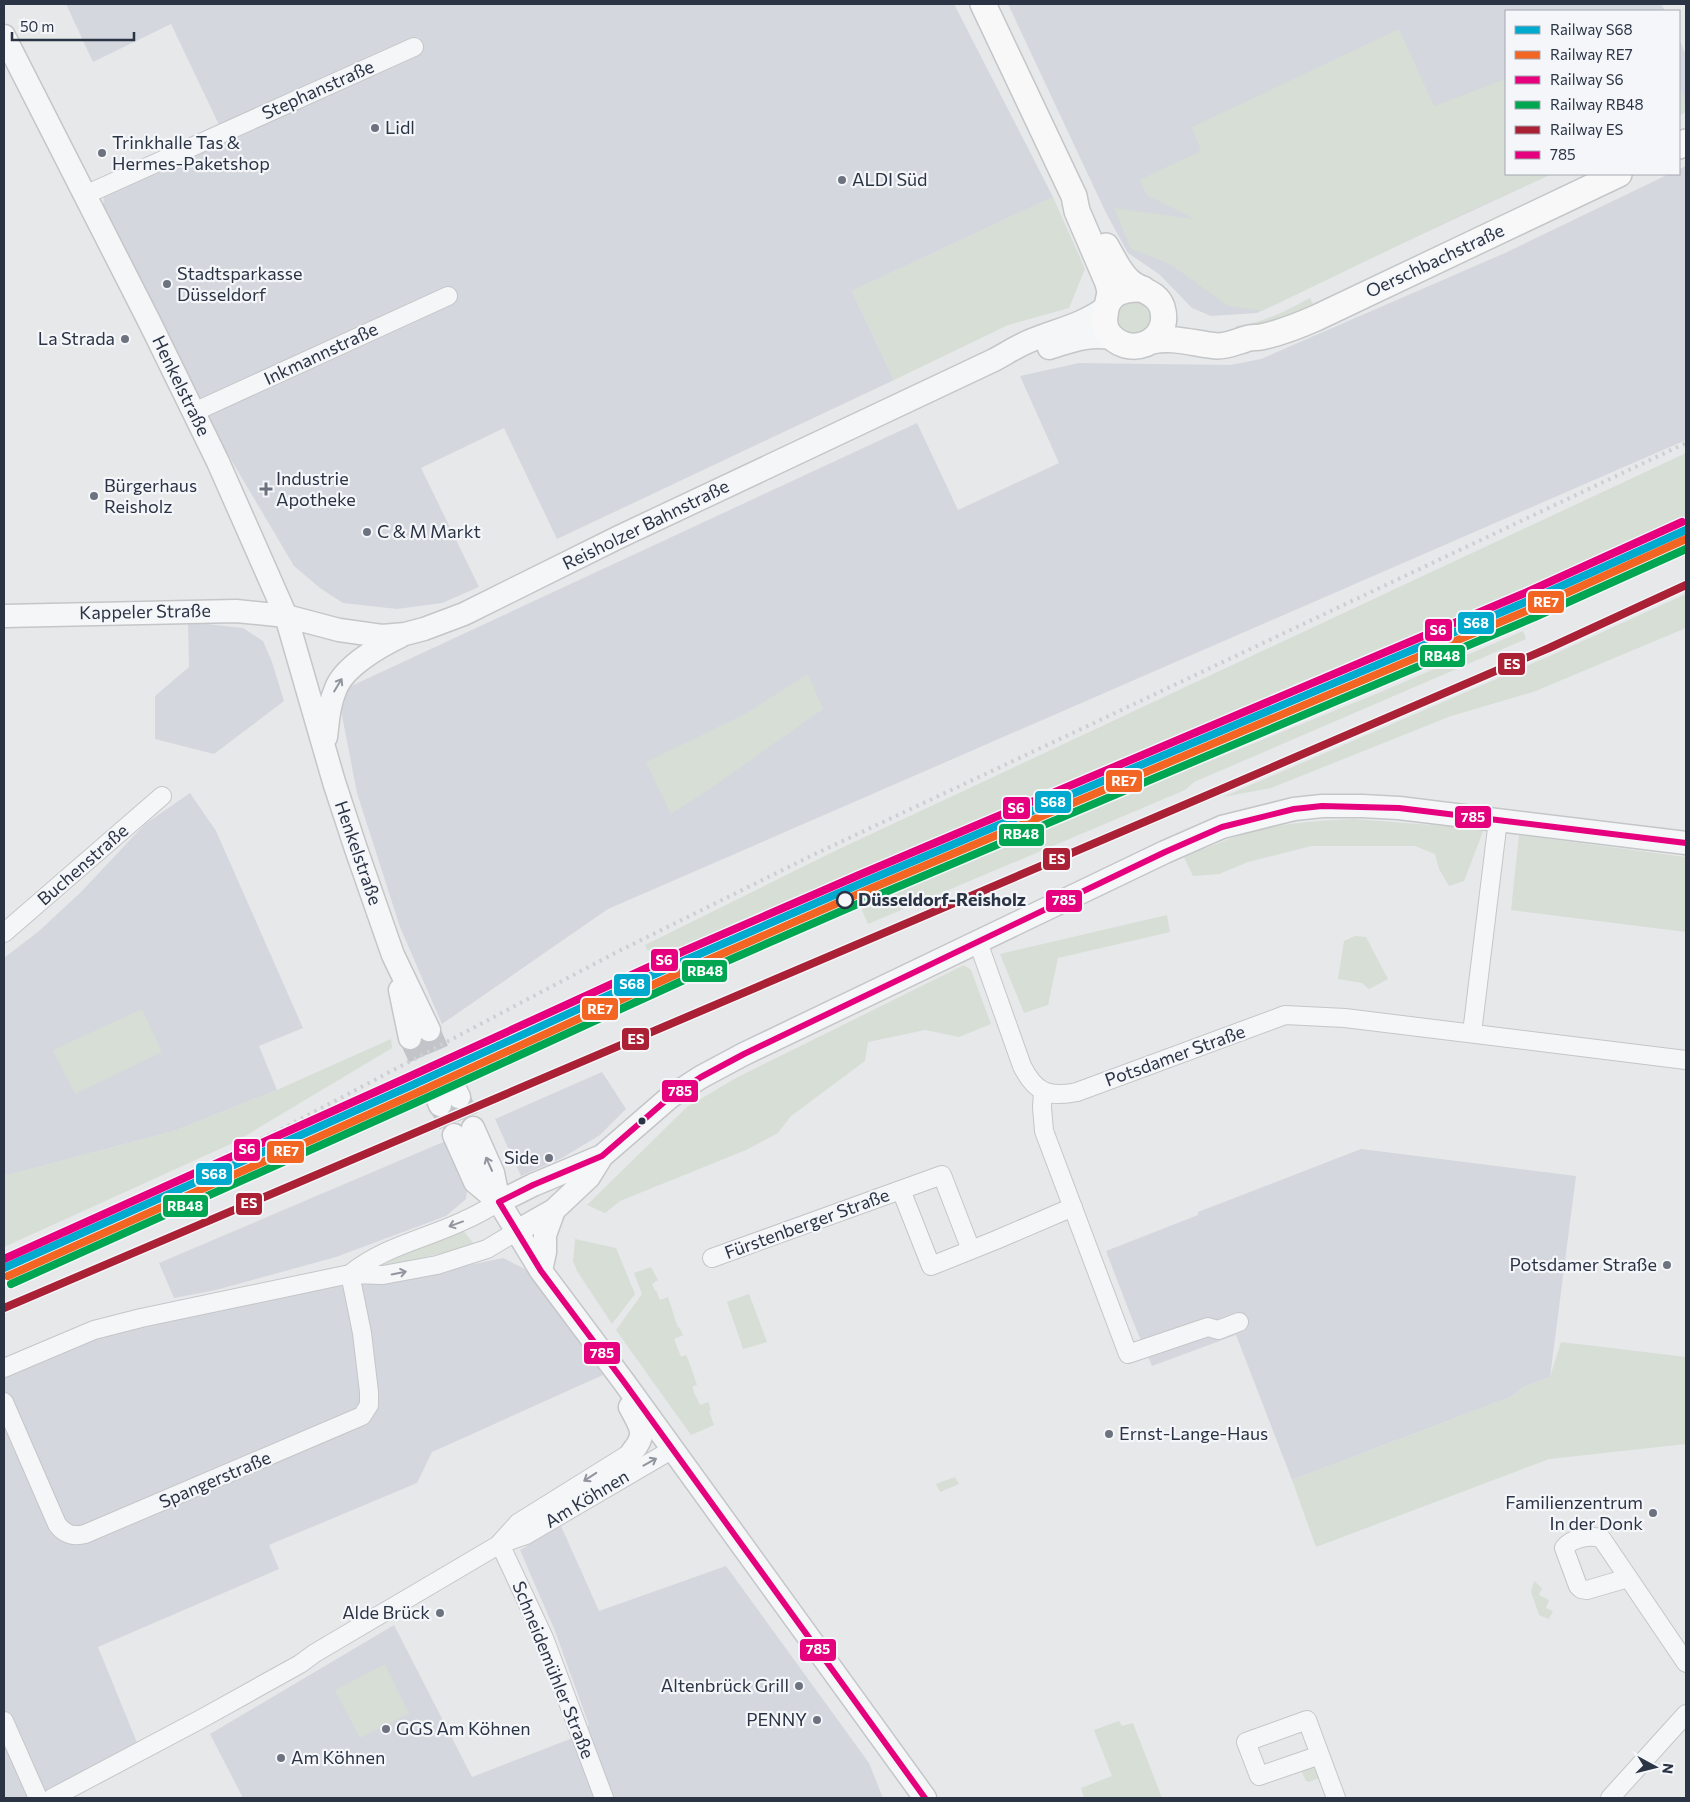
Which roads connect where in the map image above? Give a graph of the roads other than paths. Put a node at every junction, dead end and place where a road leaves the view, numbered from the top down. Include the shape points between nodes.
1 (983, 4) edge
2 (4, 36) edge
3 (414, 47) dead end
4 (1617, 175) edge
5 (85, 195) junction
6 (1074, 196) junction
7 (1143, 290) junction
8 (448, 296) dead end
9 (1107, 304) junction
10 (1162, 307) junction
11 (1248, 338) junction
12 (1115, 339) junction
13 (1152, 341) junction
14 (994, 360) junction
15 (194, 412) junction
16 (4, 616) edge
17 (286, 616) junction
18 (404, 634) junction
19 (325, 749) junction
20 (162, 796) dead end
21 (1498, 820) junction
22 (1686, 844) edge
23 (4, 934) edge
24 (978, 942) junction
25 (1472, 1033) junction
26 (420, 1034) tunnel mouth
27 (1686, 1060) edge
28 (1043, 1092) junction
29 (464, 1132) tunnel mouth
30 (602, 1156) junction
31 (901, 1190) junction
32 (499, 1202) junction
33 (1073, 1207) junction
34 (554, 1210) junction
35 (516, 1231) junction
36 (971, 1250) junction
37 (712, 1258) dead end
38 (541, 1271) junction
39 (350, 1274) junction
40 (1239, 1322) dead end
41 (4, 1368) edge
42 (624, 1382) junction
43 (4, 1402) edge
44 (673, 1449) junction
45 (632, 1452) joint
46 (500, 1544) junction
47 (1628, 1578) dead end
48 (1686, 1663) edge
49 (1686, 1714) edge
50 (4, 1721) edge
51 (1320, 1755) dead end
52 (38, 1798) edge
53 (52, 1798) edge
54 (604, 1798) edge
55 (926, 1798) edge
56 (1336, 1798) edge
57 (1610, 1798) edge

1 - 6 main road
2 - 5 street, Henkelstraße
3 - 5 street, Stephanstraße
4 - 11 main road, Oerschbachstraße via 1296,326
5 - 15 street, Henkelstraße
6 - 7 main road via 1128,281
6 - 9 main road via 1077,211 1108,284
7 - 9 main road, Reisholzer Bahnstraße via 1124,290
7 - 10 main road via 1153,294
8 - 15 street, Inkmannstraße
9 - 12 main road via 1104,320
9 - 14 street, Reisholzer Bahnstraße via 1091,317 1031,340
10 - 11 main road, Oerschbachstraße via 1168,317 1181,324
10 - 13 main road via 1162,328
11 - 13 main road, Oerschbachstraße via 1218,346 1176,340
12 - 13 main road, Reisholzer Bahnstraße via 1131,346
12 - 14 street, Reisholzer Bahnstraße via 1088,337
14 - 18 street, Reisholzer Bahnstraße via 464,614 424,630
15 - 17 street, Henkelstraße
16 - 17 street, Kappeler Straße via 216,611
17 - 18 street, Reisholzer Bahnstraße via 361,634
17 - 19 street, Henkelstraße
19 -> 18 street, Henkelstraße via 329,709 336,686 366,657
19 - 26 street, Henkelstraße via 350,832
20 - 23 street, Buchenstraße
21 - 22 street
21 - 24 street via 1362,806 1294,809 1255,818 1197,838
21 - 25 street
24 - 28 street via 1022,1066 1033,1084
24 - 30 street via 701,1077 670,1097
25 - 27 street, Potsdamer Straße
25 - 28 street, Potsdamer Straße via 1345,1018 1286,1015 1077,1092 1055,1095
28 - 33 street via 1044,1131
29 - 32 street via 493,1173
30 - 32 street
30 - 34 street via 589,1177
31 - 36 street, Fürstenberger Straße via 942,1175
31 - 36 street, Fürstenberger Straße via 931,1266
31 - 37 street, Fürstenberger Straße
32 - 35 street
32 -> 39 street via 464,1221 385,1252
33 - 36 street, Fürstenberger Straße
33 - 40 street via 1128,1354 1208,1327 1218,1330
34 - 35 street
34 - 38 street via 545,1234
35 - 38 street
39 -> 35 street via 384,1276 437,1265 487,1249
38 - 42 street
39 - 41 street via 103,1328
39 - 43 street, Spangerstraße via 369,1392 369,1405 362,1416 85,1534 70,1535 57,1524
42 - 44 street
42 - 45 street via 628,1405 642,1437
46 -> 44 street, Am Köhnen via 526,1535
44 - 55 street
45 -> 46 street, Am Köhnen via 518,1523
46 - 53 street, Am Köhnen via 300,1664
46 - 54 street, Schneidemühler Straße via 544,1638
47 - 48 street
49 - 57 street
50 - 52 street
51 - 56 street

